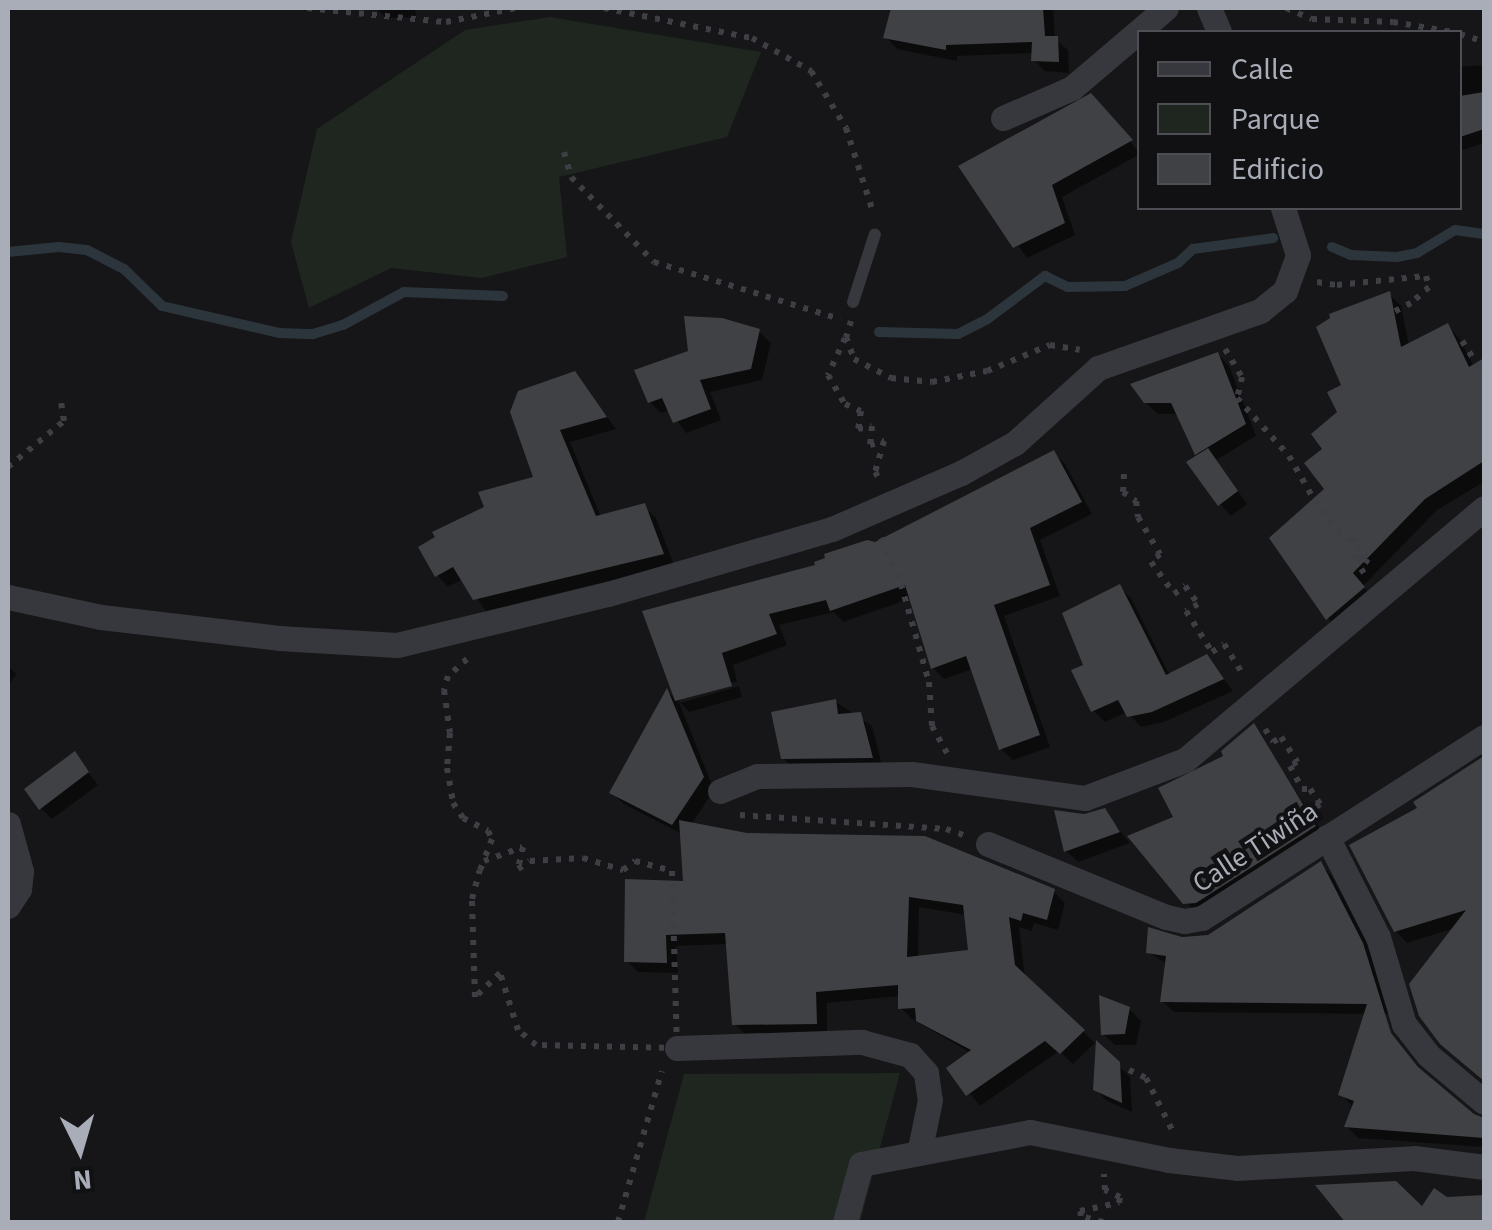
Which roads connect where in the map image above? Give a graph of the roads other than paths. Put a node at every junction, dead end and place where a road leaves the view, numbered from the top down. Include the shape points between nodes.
1 (1166, 8) edge
2 (1140, 30) edge
3 (1137, 33) edge
4 (1003, 118) dead end
5 (1285, 210) edge
6 (874, 234) road end
7 (854, 302) road end
8 (1484, 508) edge
9 (8, 597) edge
10 (1484, 737) edge
11 (726, 802) road end
12 (8, 824) edge
13 (1327, 837) junction
14 (988, 844) dead end
15 (8, 906) edge
16 (678, 1059) road end
17 (1484, 1102) edge
18 (920, 1153) junction
19 (1484, 1168) edge
20 (845, 1222) edge

1 - 2 street
3 - 4 street via 1072,88
5 - 9 street via 1298,256 1286,291 1260,311 1098,368 1015,443 832,529 608,594 397,645 101,617
6 - 7 lane
8 - 11 street via 1250,694 1184,760 1086,798 912,774 757,776
10 - 13 street, Calle Tiwiña
12 - 15 street via 21,870
13 - 14 street, Calle Tiwiña via 1202,918 1185,921
13 - 17 street via 1378,938 1404,1024 1428,1055
16 - 18 street via 862,1042 910,1056 926,1073 930,1100
18 - 19 street via 1030,1132 1237,1168 1414,1158
18 - 20 street via 861,1164

